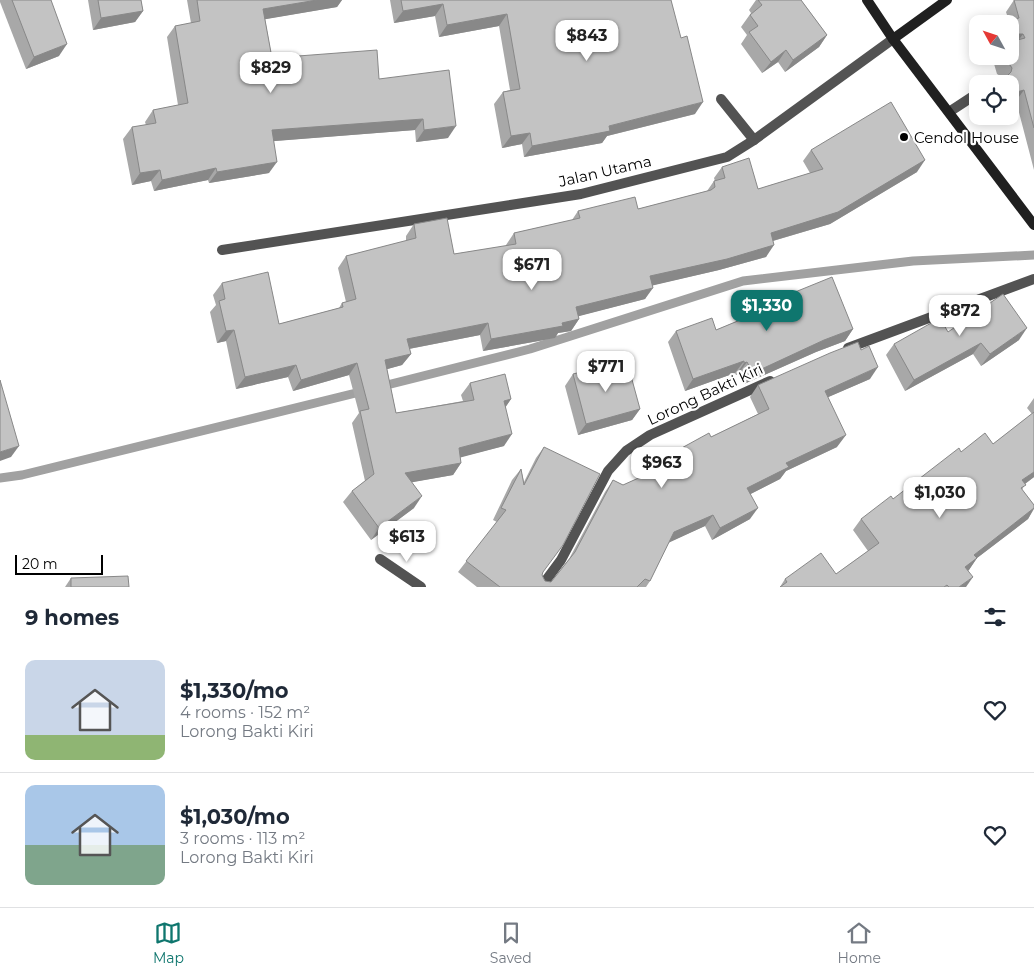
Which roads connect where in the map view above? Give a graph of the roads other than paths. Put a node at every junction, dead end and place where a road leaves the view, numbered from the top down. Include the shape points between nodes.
1 (867, 0) edge
2 (947, 0) edge
3 (893, 39) junction
4 (721, 99) dead end
5 (969, 99) edge
6 (949, 112) junction
7 (754, 140) junction
8 (1034, 225) edge
9 (222, 250) dead end
10 (1034, 279) edge
11 (838, 352) edge
12 (777, 378) edge
13 (380, 559) dead end
14 (421, 587) edge
15 (541, 587) edge

1 - 3 main road
2 - 3 main road, Jalan Utama
3 - 6 main road
3 - 7 street, Jalan Utama
4 - 7 street
5 - 6 street
6 - 8 main road
7 - 9 street, Jalan Utama via 727,157 581,194
10 - 11 street
12 - 15 street, Lorong Bakti Kiri via 650,435 626,451 608,471 561,560
13 - 14 street

